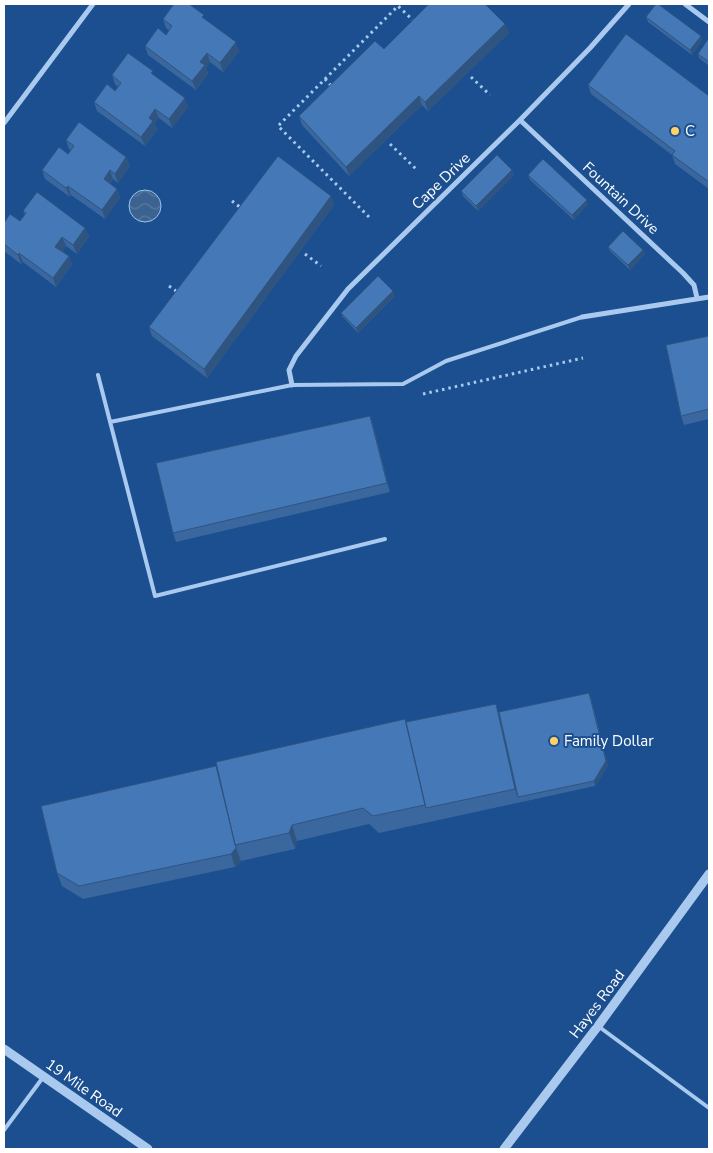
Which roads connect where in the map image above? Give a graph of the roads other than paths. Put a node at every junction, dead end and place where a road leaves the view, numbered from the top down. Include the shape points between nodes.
1 (92, 4) edge
2 (628, 4) edge
3 (685, 4) edge
4 (709, 22) edge
5 (520, 120) junction
6 (4, 123) edge
7 (709, 297) edge
8 (697, 298) junction
9 (582, 317) joint
10 (98, 375) dead end
11 (292, 385) junction
12 (110, 422) junction
13 (385, 539) dead end
14 (709, 874) edge
15 (598, 1026) junction
16 (4, 1049) edge
17 (44, 1076) junction
18 (709, 1108) edge
19 (4, 1130) edge
20 (148, 1149) edge
21 (504, 1149) edge

1 - 6 street
2 - 5 street, Cape Drive
3 - 4 street
5 - 8 street, Fountain Drive via 683,273 694,285
5 - 11 street, Cape Drive via 348,289 296,356 289,370
7 - 8 street
8 - 9 street
9 - 11 lane via 446,361 403,384
10 - 12 lane
11 - 12 lane
12 - 13 lane via 155,596
14 - 15 street, Hayes Road
15 - 18 lane
15 - 21 street, Hayes Road
16 - 17 street, 19 Mile Road
17 - 19 lane
17 - 20 street, 19 Mile Road

